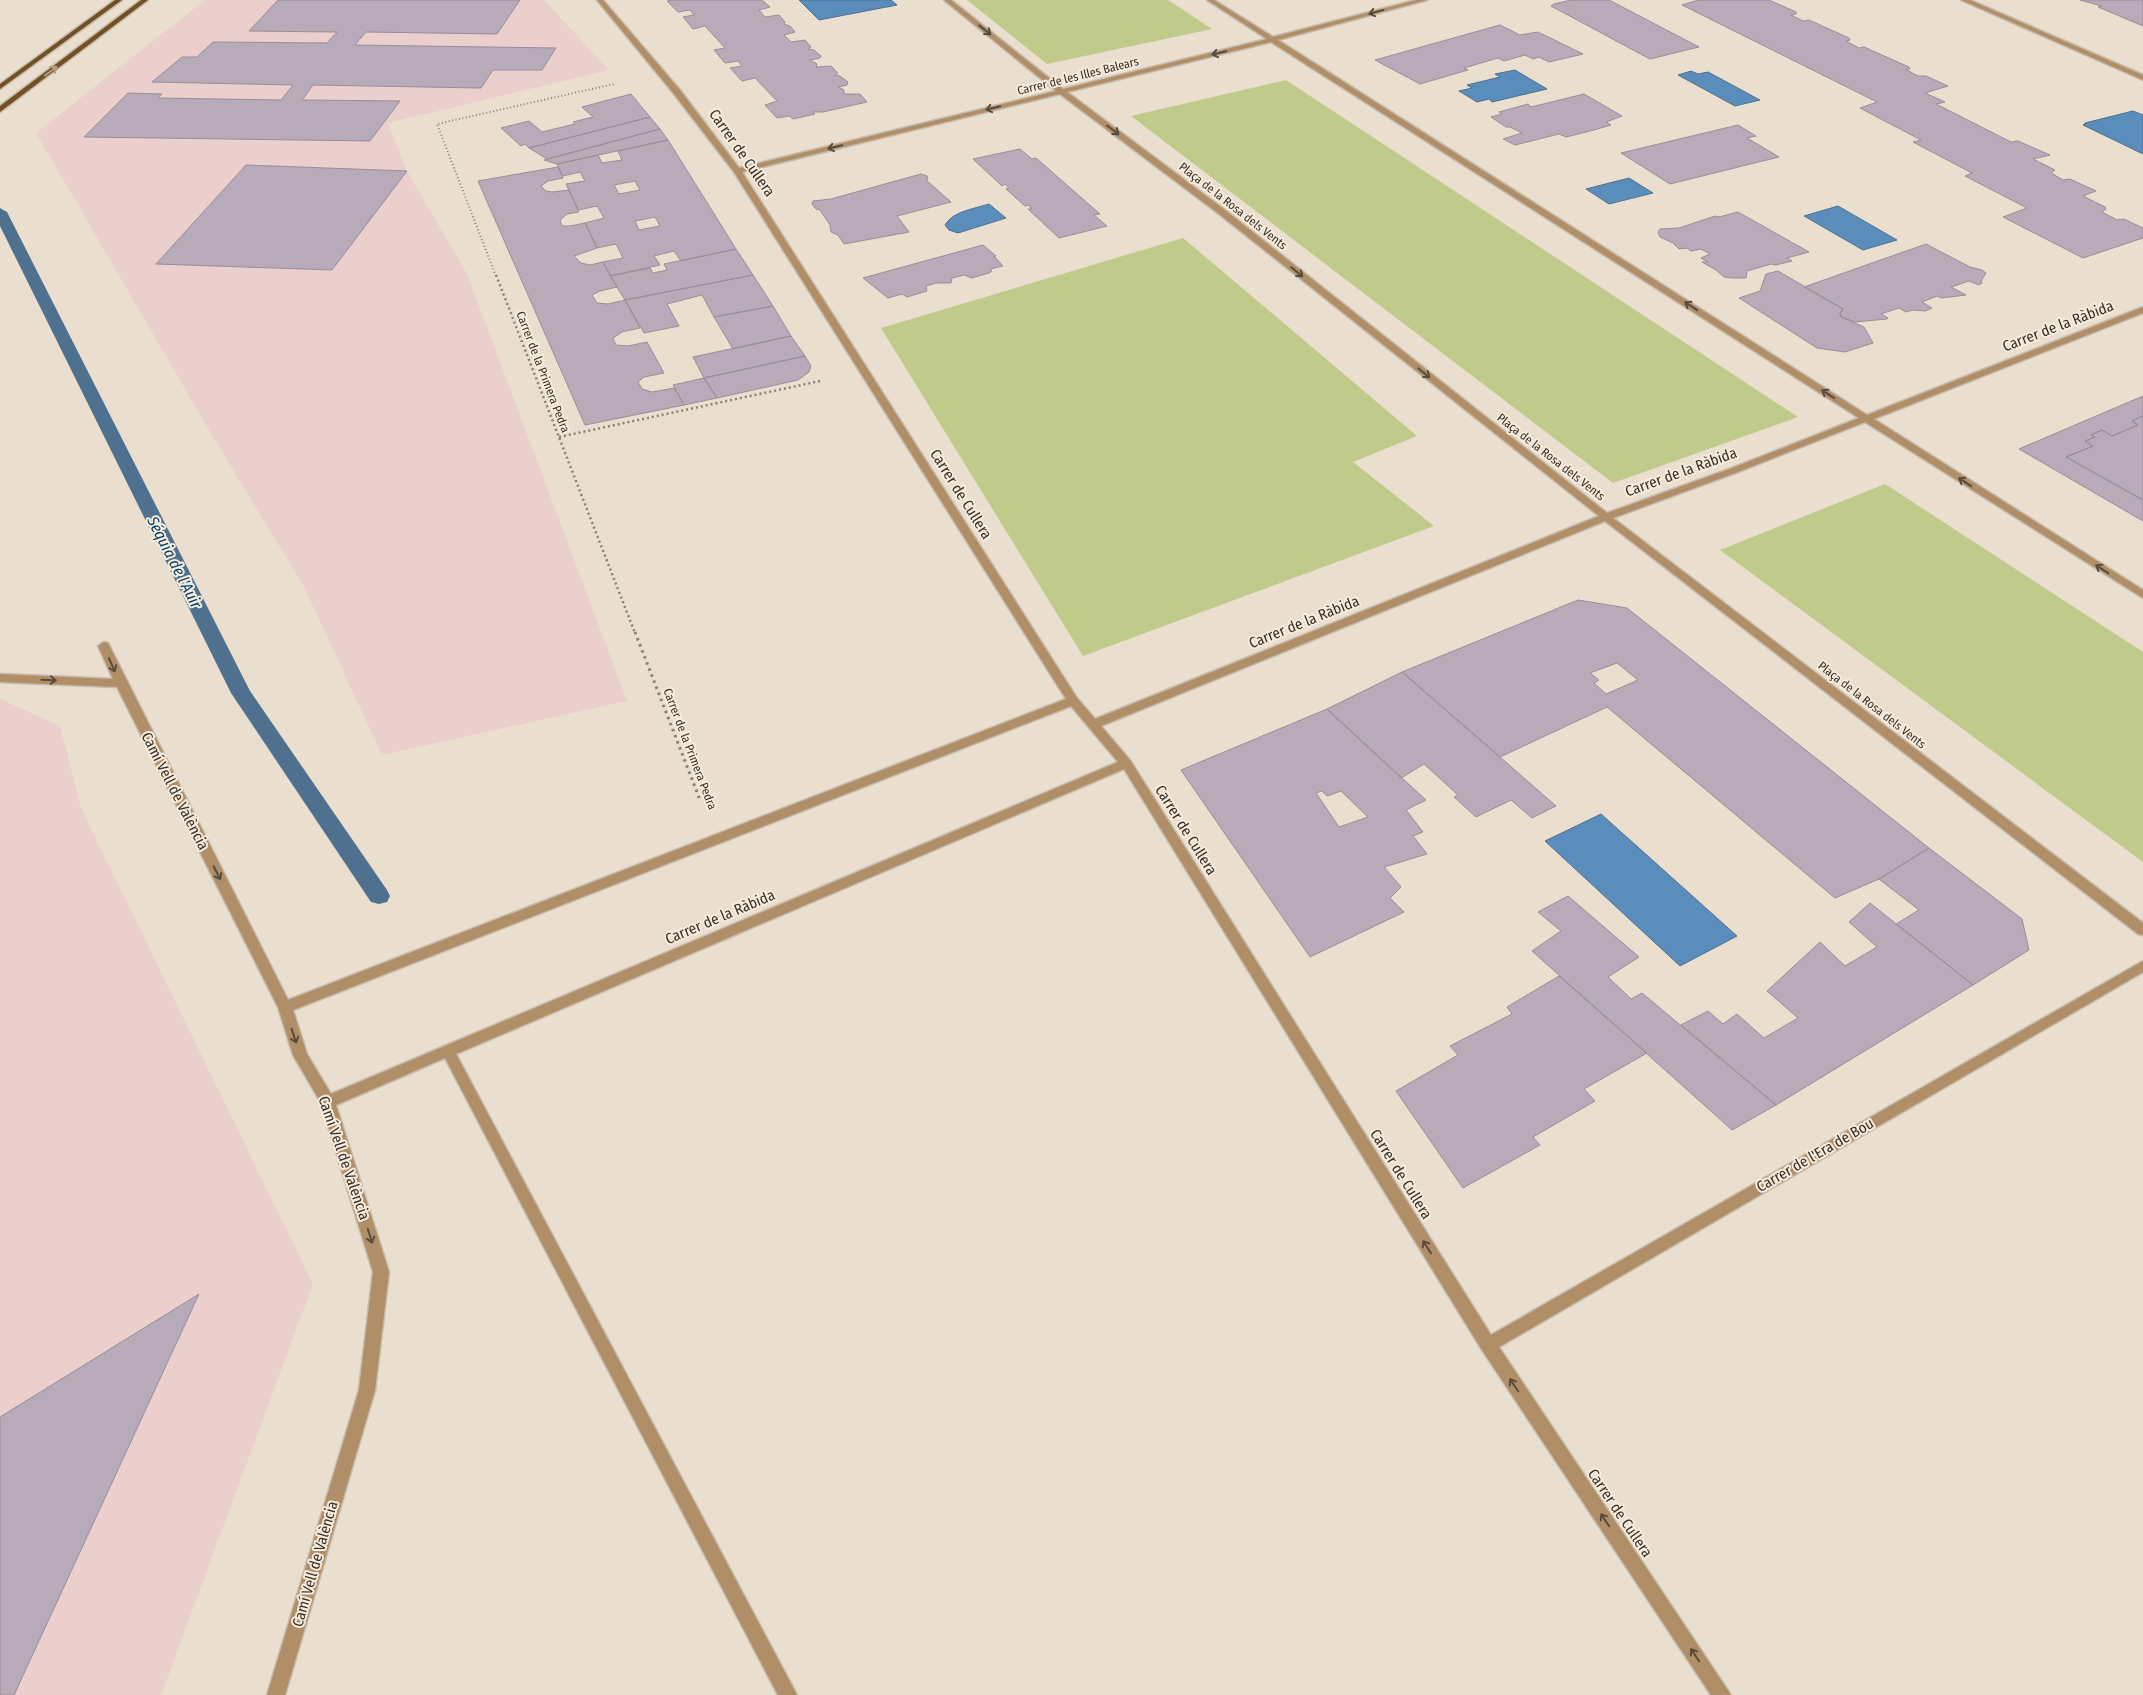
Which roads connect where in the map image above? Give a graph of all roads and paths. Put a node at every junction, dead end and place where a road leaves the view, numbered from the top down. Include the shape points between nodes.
1 (118, 0) edge
2 (144, 0) edge
3 (600, 0) edge
4 (947, 0) edge
5 (1210, 0) edge
6 (1424, 0) edge
7 (1964, 0) edge
8 (1271, 40) junction
9 (661, 73) junction
10 (2143, 78) edge
11 (0, 87) edge
12 (1062, 92) junction
13 (0, 110) edge
14 (737, 171) junction
15 (2143, 310) edge
16 (865, 372) junction
17 (1867, 419) junction
18 (559, 436) junction
19 (1606, 517) junction
20 (2143, 596) edge
21 (104, 646) dead end
22 (0, 678) edge
23 (121, 683) junction
24 (1073, 701) junction
25 (1092, 725) junction
26 (1126, 762) junction
27 (716, 839) junction
28 (2143, 930) edge
29 (2143, 966) edge
30 (285, 1007) junction
31 (448, 1051) junction
32 (328, 1102) junction
33 (1488, 1344) junction
34 (276, 1695) edge
35 (788, 1695) edge
36 (1722, 1695) edge

1 - 11 main road
13 -> 2 main road
3 - 9 street, Carrer de Cullera
4 -> 12 street, Plaça de la Rosa dels Vents
5 - 8 street
6 -> 8 street, Carrer de les Illes Balears
7 - 10 street
8 -> 12 street, Carrer de les Illes Balears
17 -> 8 street
9 - 14 street, Carrer de Cullera
9 - 18 path, Carrer de la Primera Pedra via 438,124
12 -> 14 street, Carrer de les Illes Balears
12 -> 19 street, Plaça de la Rosa dels Vents via 1222,212
14 - 16 street, Carrer de Cullera
15 - 17 street, Carrer de la Ràbida
16 - 18 path
16 - 24 street, Carrer de Cullera
17 - 19 street, Carrer de la Ràbida
20 -> 17 street
18 - 27 path, Carrer de la Primera Pedra
19 - 25 street, Carrer de la Ràbida
19 - 28 street, Plaça de la Rosa dels Vents
21 -> 23 street, Camí Vell de València
22 -> 23 street
23 -> 30 street, Camí Vell de València
24 - 25 street, Carrer de Cullera
24 - 27 street
25 - 26 street, Carrer de Cullera
26 - 31 street, Carrer de la Ràbida
33 -> 26 street, Carrer de Cullera
27 - 30 street
29 - 33 street, Carrer de l'Era de Bou
30 -> 32 street, Camí Vell de València via 300,1055
31 - 32 street, Carrer de la Ràbida
31 - 35 street
32 -> 34 street, Camí Vell de València via 381,1272 367,1390
36 -> 33 street, Carrer de Cullera

